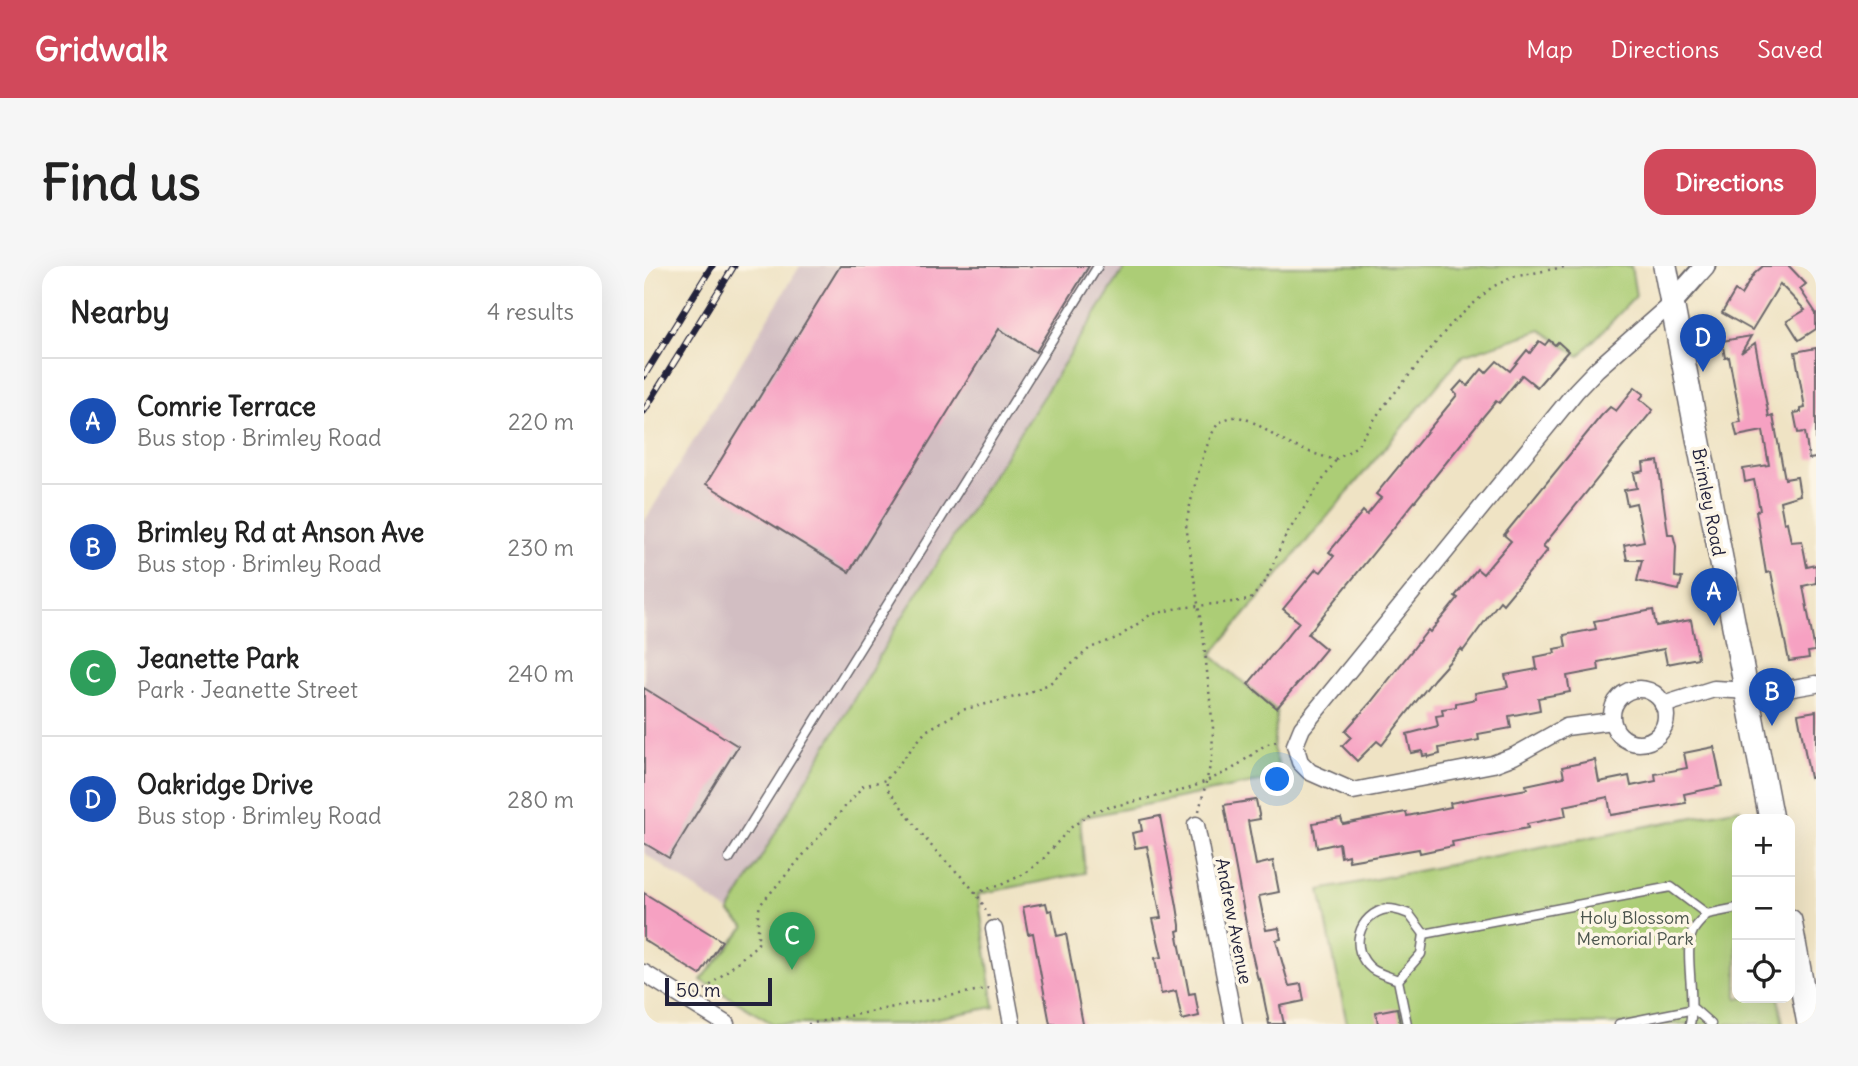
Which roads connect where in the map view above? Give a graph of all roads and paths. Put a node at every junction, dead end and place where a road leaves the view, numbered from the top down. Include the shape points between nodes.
1 (1098, 266) edge
2 (1569, 266) edge
3 (1665, 266) edge
4 (1705, 266) edge
5 (1672, 303) junction
6 (1336, 460) junction
7 (1197, 606) junction
8 (1816, 684) edge
9 (1746, 690) junction
10 (1664, 705) junction
11 (1612, 721) junction
12 (1277, 741) dead end
13 (1206, 779) junction
14 (886, 780) junction
15 (1770, 814) edge
16 (1196, 825) joint
17 (729, 859) dead end
18 (975, 893) junction
19 (1732, 909) edge
20 (1707, 914) junction
21 (994, 929) joint
22 (1424, 934) junction
23 (1794, 940) edge
24 (644, 973) edge
25 (1398, 980) junction
26 (1005, 985) junction
27 (705, 990) dead end
28 (1694, 1009) junction
29 (726, 1024) edge
30 (808, 1024) edge
31 (1012, 1024) edge
32 (1234, 1024) edge
33 (1407, 1024) edge
34 (1619, 1024) edge
35 (1690, 1024) edge
36 (1711, 1024) edge
37 (1809, 1024) edge

1 - 17 lane
2 - 6 path via 1513,277 1492,287 1451,324 1357,446
3 - 5 main road, Brimley Road
4 - 5 street
5 - 9 main road, Brimley Road
5 - 11 street via 1576,391 1302,728 1295,751 1305,768 1353,791 1493,764 1566,727
6 - 7 path via 1250,600
6 - 7 path via 1283,441 1247,420 1232,416 1218,424 1186,525
7 - 13 path via 1213,728
7 - 14 path via 1150,615 1119,637 1090,648 1049,684 962,710 926,731
8 - 9 street via 1770,692
9 - 10 street via 1714,688
9 - 15 main road, Brimley Road
10 - 11 street via 1650,691 1631,690 1616,702
10 - 11 street via 1664,724 1652,740 1642,743 1623,738
12 - 13 path via 1231,770
13 - 16 path
13 - 18 path via 1188,789 1093,811 1026,873
14 - 18 path via 888,790 935,850
14 - 27 path via 863,786 778,882 760,905 758,944
16 - 32 street, Andrew Avenue
18 - 21 path
19 - 20 lane
20 - 22 lane via 1671,887
20 - 28 lane via 1692,932 1689,947
21 - 26 street
22 - 25 lane via 1421,954
22 - 25 lane via 1409,914 1389,909 1369,916 1359,932 1360,953 1372,968
23 - 37 main road
24 - 29 street
25 - 33 lane
26 - 30 path
26 - 31 street
28 - 34 lane
28 - 35 lane
28 - 36 lane

